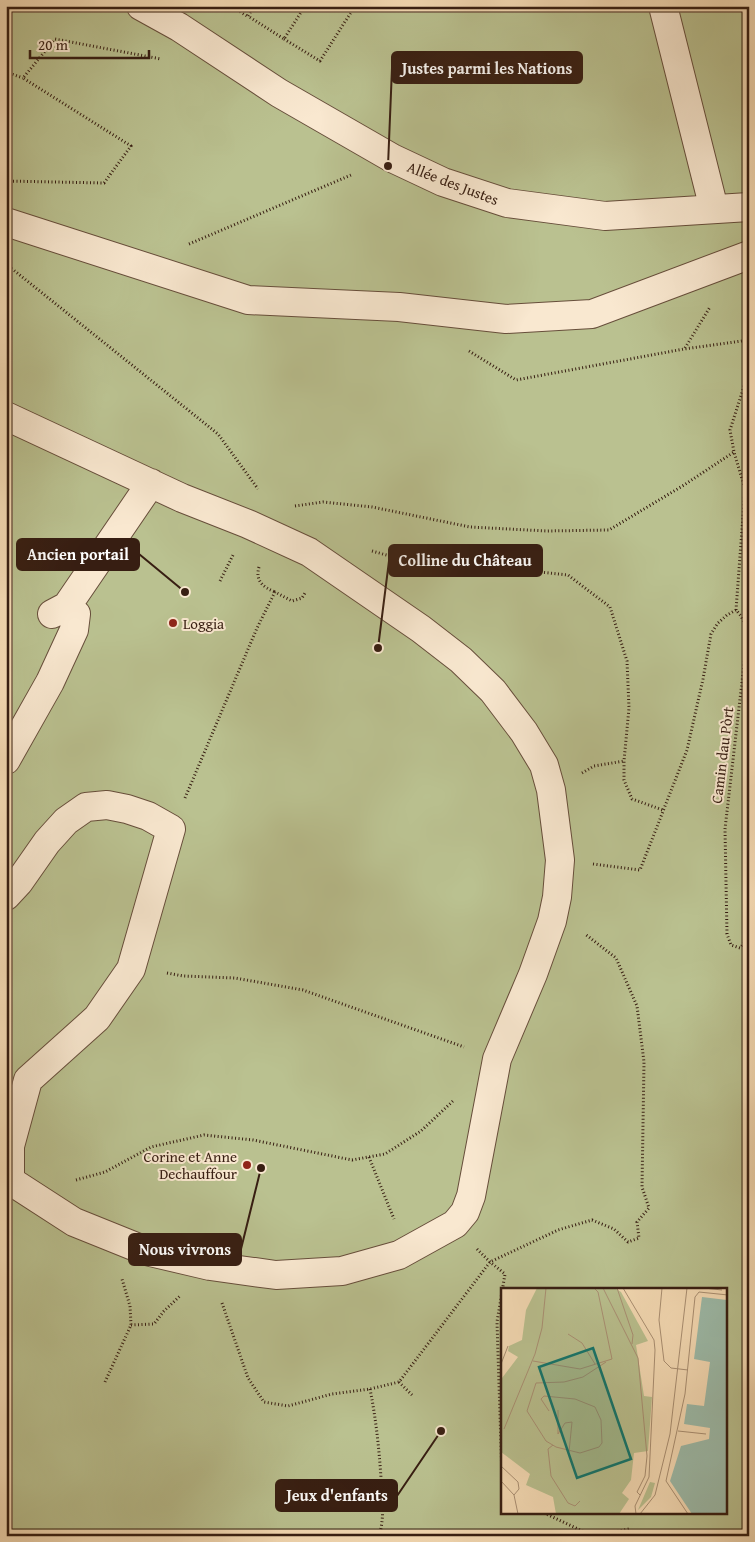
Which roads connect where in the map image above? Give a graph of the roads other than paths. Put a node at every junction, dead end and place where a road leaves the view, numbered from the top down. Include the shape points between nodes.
1 (141, 6) edge
2 (663, 6) edge
3 (749, 207) edge
4 (714, 209) junction
5 (6, 222) edge
6 (749, 255) edge
7 (6, 416) edge
8 (151, 483) junction
9 (6, 760) edge
10 (6, 896) edge
11 (17, 1083) edge
12 (8, 1180) edge

1 - 4 street, Allée des Justes via 179,27 279,93 392,158 443,182 507,203 605,216
2 - 4 street
3 - 4 street, Allée des Justes
5 - 6 street via 248,300 399,307 506,319 592,314
7 - 8 street
8 - 9 street via 59,610 76,614 74,630 50,682
8 - 12 street via 309,552 461,660 493,691 544,765 551,790 560,860 557,897 533,974 497,1059 471,1196 465,1212 455,1224 408,1251 332,1271 276,1275 210,1266 146,1251 74,1222
10 - 11 street via 66,820 86,807 108,805 127,809 171,829 131,968 97,1018
11 - 12 street

